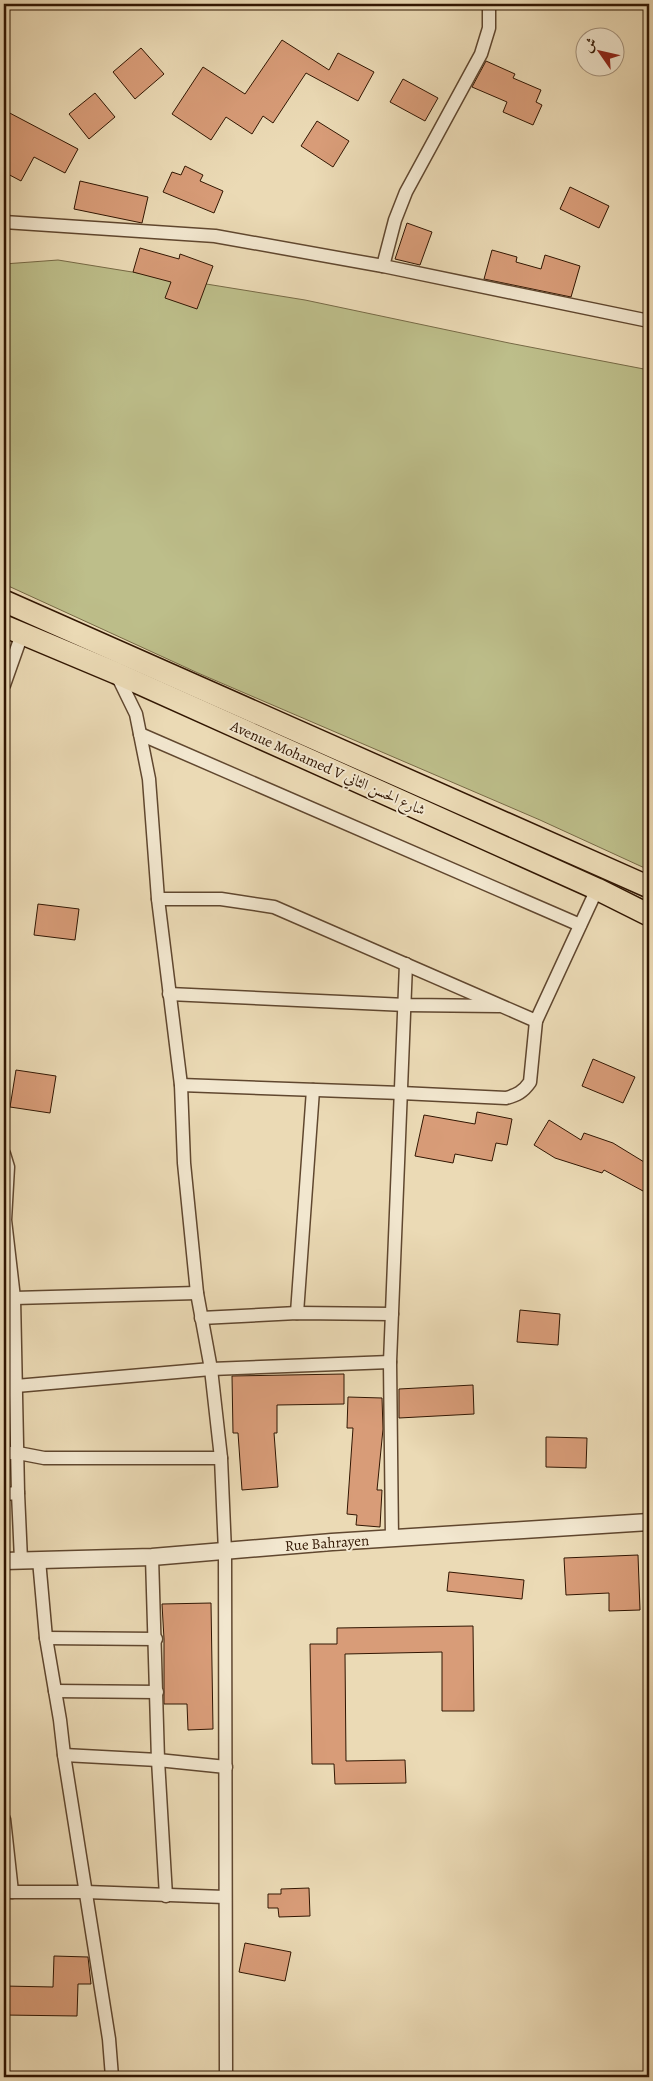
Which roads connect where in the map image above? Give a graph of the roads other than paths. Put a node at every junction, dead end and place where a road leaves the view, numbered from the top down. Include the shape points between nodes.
1 (489, 4) edge
2 (4, 222) edge
3 (383, 266) junction
4 (649, 321) edge
5 (4, 601) edge
6 (13, 630) edge
7 (116, 673) junction
8 (4, 685) edge
9 (140, 734) junction
10 (649, 887) edge
11 (597, 889) junction
12 (158, 899) junction
13 (649, 915) edge
14 (580, 925) junction
15 (406, 964) junction
16 (169, 994) junction
17 (406, 1005) junction
18 (504, 1006) junction
19 (536, 1021) junction
20 (181, 1085) junction
21 (313, 1090) junction
22 (401, 1092) junction
23 (4, 1154) edge
24 (5, 1220) edge
25 (8, 1266) edge
26 (197, 1293) junction
27 (14, 1298) junction
28 (296, 1313) junction
29 (392, 1314) junction
30 (201, 1318) junction
31 (9, 1331) edge
32 (390, 1362) junction
33 (211, 1369) junction
34 (10, 1385) edge
35 (4, 1453) edge
36 (18, 1453) junction
37 (221, 1458) junction
38 (18, 1493) junction
39 (4, 1494) edge
40 (649, 1522) edge
41 (392, 1539) junction
42 (225, 1552) junction
43 (152, 1557) junction
44 (22, 1560) junction
45 (39, 1560) junction
46 (4, 1561) edge
47 (46, 1638) junction
48 (156, 1640) junction
49 (55, 1691) junction
50 (157, 1692) junction
51 (64, 1755) junction
52 (158, 1760) junction
53 (226, 1767) junction
54 (4, 1819) edge
55 (8, 1892) edge
56 (86, 1892) junction
57 (166, 1896) junction
58 (225, 1897) junction
59 (112, 2077) edge
60 (226, 2077) edge

1 - 3 street via 489,28 481,54 406,192
2 - 3 street via 215,236
3 - 4 street
5 - 10 highway, Avenue Mohamed V شارع الحسن الثاني
6 - 7 highway, Avenue Mohamed V شارع الحسن الثاني
6 - 8 street
7 - 9 street via 136,714
7 - 11 highway, Avenue Mohamed V شارع الحسن الثاني
9 - 12 street via 149,778
9 - 14 street
11 - 13 highway, Avenue Mohamed V شارع الحسن الثاني
11 - 14 street
12 - 15 street via 221,899 274,907
12 - 16 street
14 - 19 street
15 - 17 street
15 - 18 street
16 - 17 street
16 - 20 street
17 - 18 street
17 - 22 street
18 - 19 street
19 - 22 street via 530,1082 516,1096
20 - 21 street
20 - 26 street via 184,1163
21 - 22 street
21 - 28 street
22 - 29 street
23 - 24 street via 8,1167
24 - 25 street
25 - 27 street
26 - 27 street
26 - 30 street
27 - 31 street
28 - 29 street
28 - 30 street
29 - 32 street
30 - 33 street
31 - 34 street
32 - 33 street
32 - 41 street
33 - 34 street
33 - 37 street
34 - 36 street
35 - 36 street
36 - 37 street via 44,1458
36 - 38 street
37 - 42 street
38 - 39 street
38 - 44 street
40 - 41 street, Rue Bahrayen
41 - 42 street, Rue Bahrayen
42 - 43 street, Rue Bahrayen
42 - 53 street
43 - 45 street, Rue Bahrayen
43 - 48 street
44 - 45 street, Rue Bahrayen
44 - 46 street, Rue Bahrayen
45 - 47 street
47 - 48 street
47 - 49 street
48 - 50 street
49 - 50 street
49 - 51 street
50 - 52 street
51 - 52 street
51 - 56 street
52 - 53 street
52 - 57 street
53 - 58 street
54 - 55 street
55 - 56 street
56 - 57 street
56 - 59 street
57 - 58 street
58 - 60 street

